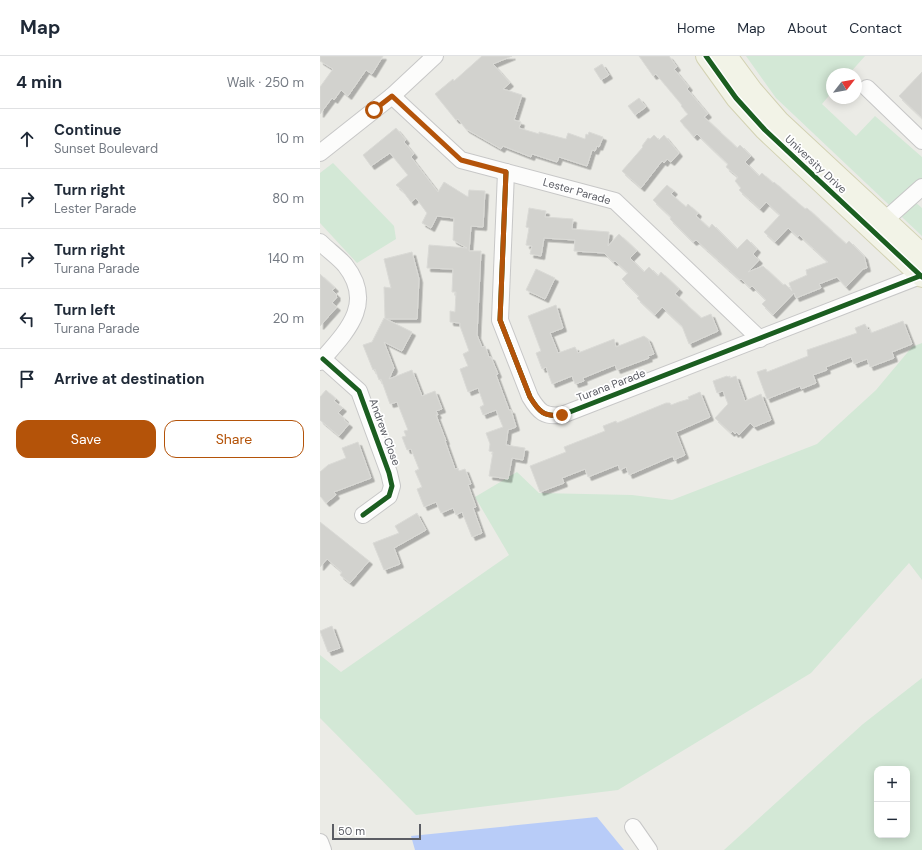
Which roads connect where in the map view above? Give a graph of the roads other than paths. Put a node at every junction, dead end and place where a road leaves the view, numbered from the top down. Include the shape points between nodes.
1 (435, 56) edge
2 (706, 56) edge
3 (727, 56) edge
4 (867, 88) dead end
5 (392, 96) junction
6 (922, 141) edge
7 (320, 153) edge
8 (506, 172) junction
9 (922, 187) edge
10 (885, 220) junction
11 (320, 242) edge
12 (922, 254) edge
13 (921, 277) edge
14 (760, 338) junction
15 (322, 360) edge
16 (364, 515) dead end
17 (633, 827) dead end
18 (320, 842) edge
19 (323, 850) edge
20 (649, 850) edge

1 - 5 street
2 - 13 main road, University Drive via 736,98 765,130
3 - 10 main road, University Drive via 779,121
4 - 6 street
5 - 7 street
5 - 8 street, Lester Parade via 461,160
8 - 14 street, Lester Parade via 615,201
8 - 14 street, Turana Parade via 500,320 530,397 543,413 552,416 562,415
9 - 10 street
10 - 12 main road, University Drive
11 - 15 street via 352,274 359,299 357,311 346,331
13 - 14 street, Turana Parade
15 - 16 street, Andrew Close via 359,391 389,473 392,486 389,496
17 - 20 street
18 - 19 street

